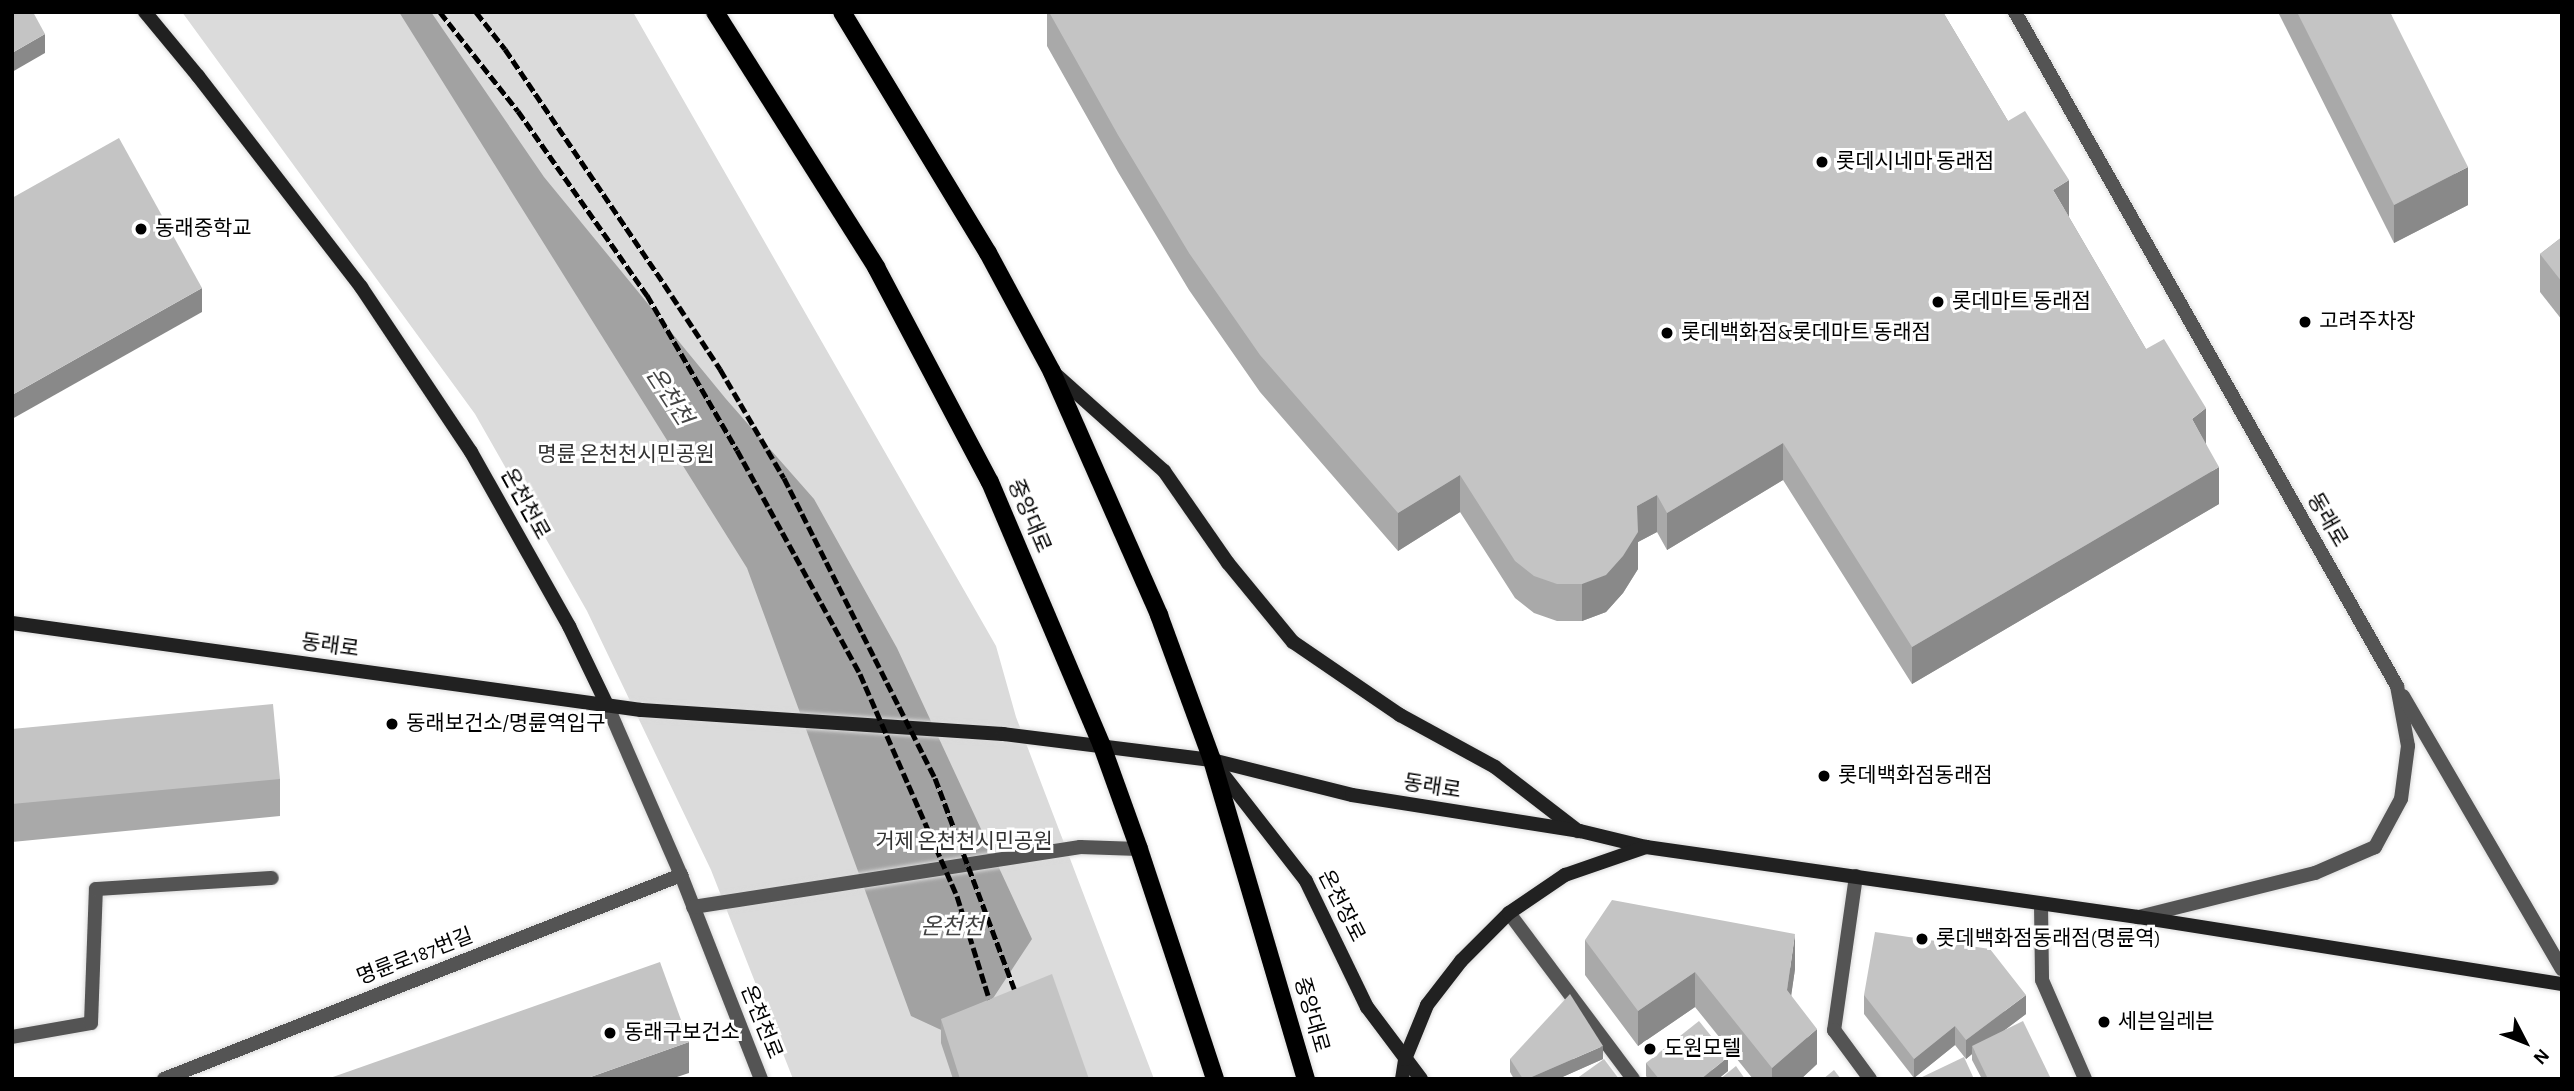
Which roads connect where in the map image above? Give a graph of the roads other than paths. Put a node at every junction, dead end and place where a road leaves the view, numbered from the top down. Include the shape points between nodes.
1 (145, 12) edge
2 (715, 12) edge
3 (842, 12) edge
4 (2015, 12) edge
5 (1052, 372) junction
6 (12, 623) edge
7 (2397, 686) junction
8 (607, 705) junction
9 (1102, 746) junction
10 (1212, 760) junction
11 (1580, 831) junction
12 (1646, 847) junction
13 (1139, 849) junction
14 (681, 875) junction
15 (1856, 876) junction
16 (272, 878) dead end
17 (2041, 905) junction
18 (693, 907) junction
19 (1509, 913) junction
20 (2138, 917) junction
21 (2562, 969) edge
22 (2562, 984) edge
23 (12, 1037) edge
24 (1405, 1059) junction
25 (174, 1077) edge
26 (761, 1079) edge
27 (1215, 1079) edge
28 (1306, 1079) edge
29 (1402, 1079) edge
30 (1421, 1079) edge
31 (1633, 1079) edge
32 (1870, 1079) edge
33 (2085, 1079) edge

1 - 8 main road, 온천천로 via 361,287 471,452 569,626
2 - 9 main road, 중앙대로 via 876,267 977,458
3 - 5 main road, 중앙대로 via 988,253
4 - 7 street, 동래로
5 - 10 main road, 중앙대로 via 1159,615
5 - 11 main road via 1164,471 1228,564 1293,642 1399,715 1495,767
6 - 8 main road, 동래로
7 - 20 street, 동래로 via 2408,746 2401,799 2375,847 2315,873
7 - 21 street
8 - 9 main road, 동래로 via 1003,734
8 - 14 street, 온천천로
9 - 10 main road, 동래로
9 - 13 main road, 중앙대로
10 - 11 main road, 동래로 via 1352,795
10 - 24 main road, 온천장로 via 1306,881 1367,1007
10 - 28 main road, 중앙대로
11 - 12 main road, 동래로
12 - 15 main road, 동래로
12 - 19 main road via 1565,875
13 - 18 street via 1080,847
13 - 27 main road, 중앙대로
14 - 18 street, 온천천로
14 - 25 street, 명륜로187번길
15 - 17 main road, 동래로
15 - 32 street via 1834,1030
16 - 23 street via 96,890 91,1023
17 - 20 main road, 동래로
17 - 33 street via 2042,980
18 - 26 street, 온천천로
19 - 24 main road via 1461,961 1427,1005
19 - 31 street
20 - 22 main road, 동래로
24 - 29 main road
24 - 30 main road, 온천장로

